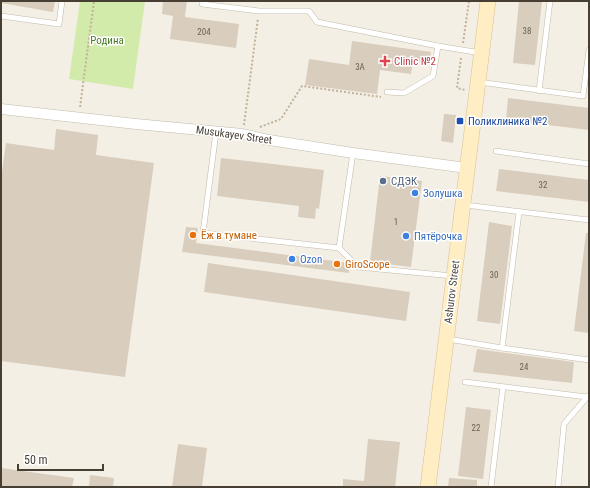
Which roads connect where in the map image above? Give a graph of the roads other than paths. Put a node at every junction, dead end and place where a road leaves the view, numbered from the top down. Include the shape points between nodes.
1 (62, 1) edge
2 (202, 1) edge
3 (488, 1) edge
4 (550, 1) edge
5 (1, 16) edge
6 (438, 46) junction
7 (589, 50) edge
8 (482, 53) junction
9 (478, 82) junction
10 (539, 91) junction
11 (388, 92) road end
12 (583, 96) junction
13 (589, 97) edge
14 (1, 109) edge
15 (216, 132) junction
16 (496, 151) dead end
17 (352, 153) junction
18 (589, 164) edge
19 (467, 168) junction
20 (462, 205) junction
21 (519, 212) junction
22 (589, 220) edge
23 (339, 248) junction
24 (454, 276) junction
25 (446, 339) junction
26 (502, 348) junction
27 (589, 360) edge
28 (465, 382) dead end
29 (503, 387) junction
30 (588, 396) edge
31 (428, 487) edge
32 (491, 487) edge
33 (558, 487) edge

1 - 5 lane via 59,24
2 - 6 lane via 202,4 259,11 309,12 317,22
3 - 8 street, Ashurov Street
4 - 10 lane
6 - 8 lane
6 - 11 lane via 433,76 404,93
7 - 12 lane
8 - 9 street, Ashurov Street
9 - 10 lane
9 - 19 street, Ashurov Street
10 - 12 lane
12 - 13 lane
14 - 15 street, Musukayev Street
15 - 17 street, Musukayev Street via 243,132 269,140
15 - 23 lane via 203,233
16 - 18 lane
17 - 19 street, Musukayev Street
17 - 23 lane
19 - 20 street, Ashurov Street
20 - 21 lane
20 - 24 street, Ashurov Street
21 - 22 lane
21 - 26 lane
23 - 24 lane via 358,267
24 - 25 street, Ashurov Street
25 - 26 lane
25 - 31 street, Ashurov Street
26 - 27 lane
28 - 29 lane
29 - 30 lane
29 - 32 lane
30 - 33 lane via 564,424

